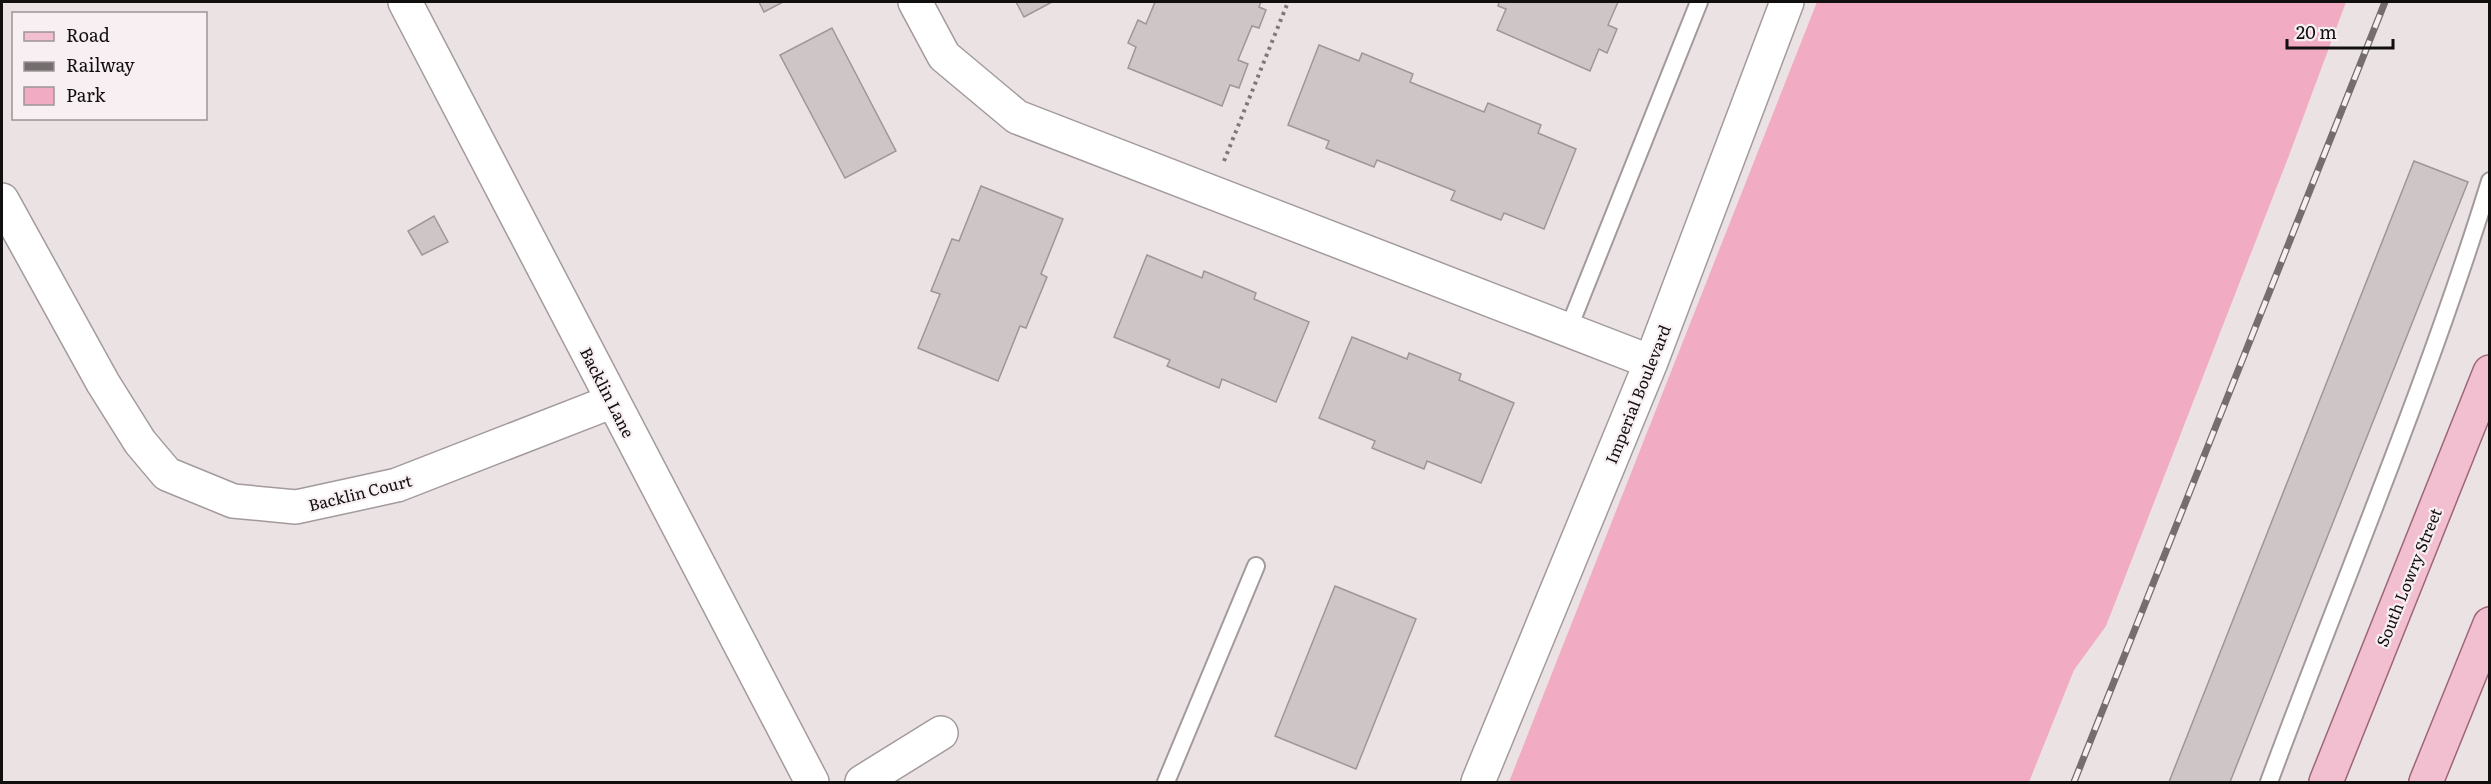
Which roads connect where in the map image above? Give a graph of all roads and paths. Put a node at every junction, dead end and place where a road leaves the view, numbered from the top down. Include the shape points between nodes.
1 (405, 2) edge
2 (915, 2) edge
3 (1288, 2) edge
4 (1699, 2) edge
5 (1787, 2) edge
6 (2490, 181) edge
7 (1211, 192) junction
8 (2, 200) edge
9 (1568, 330) junction
10 (1651, 362) junction
11 (2490, 372) edge
12 (613, 401) junction
13 (1256, 566) dead end
14 (2490, 624) edge
15 (2484, 656) edge
16 (941, 733) dead end
17 (2433, 781) edge
18 (812, 783) edge
19 (862, 783) edge
20 (1166, 783) edge
21 (1478, 783) edge
22 (2269, 783) edge
23 (2326, 783) edge

1 - 12 street, Backlin Lane
2 - 7 street via 944,56 1017,117
3 - 7 path
4 - 9 lane
5 - 10 street, Imperial Boulevard
6 - 22 lane via 2418,387
7 - 9 street
8 - 12 street, Backlin Court via 140,442 167,474 233,501 296,507 397,486
9 - 10 street
10 - 21 street, Imperial Boulevard
11 - 23 main road, South Lowry Street
12 - 18 street, Backlin Lane
13 - 20 lane
14 - 15 main road
15 - 17 main road
16 - 19 street

